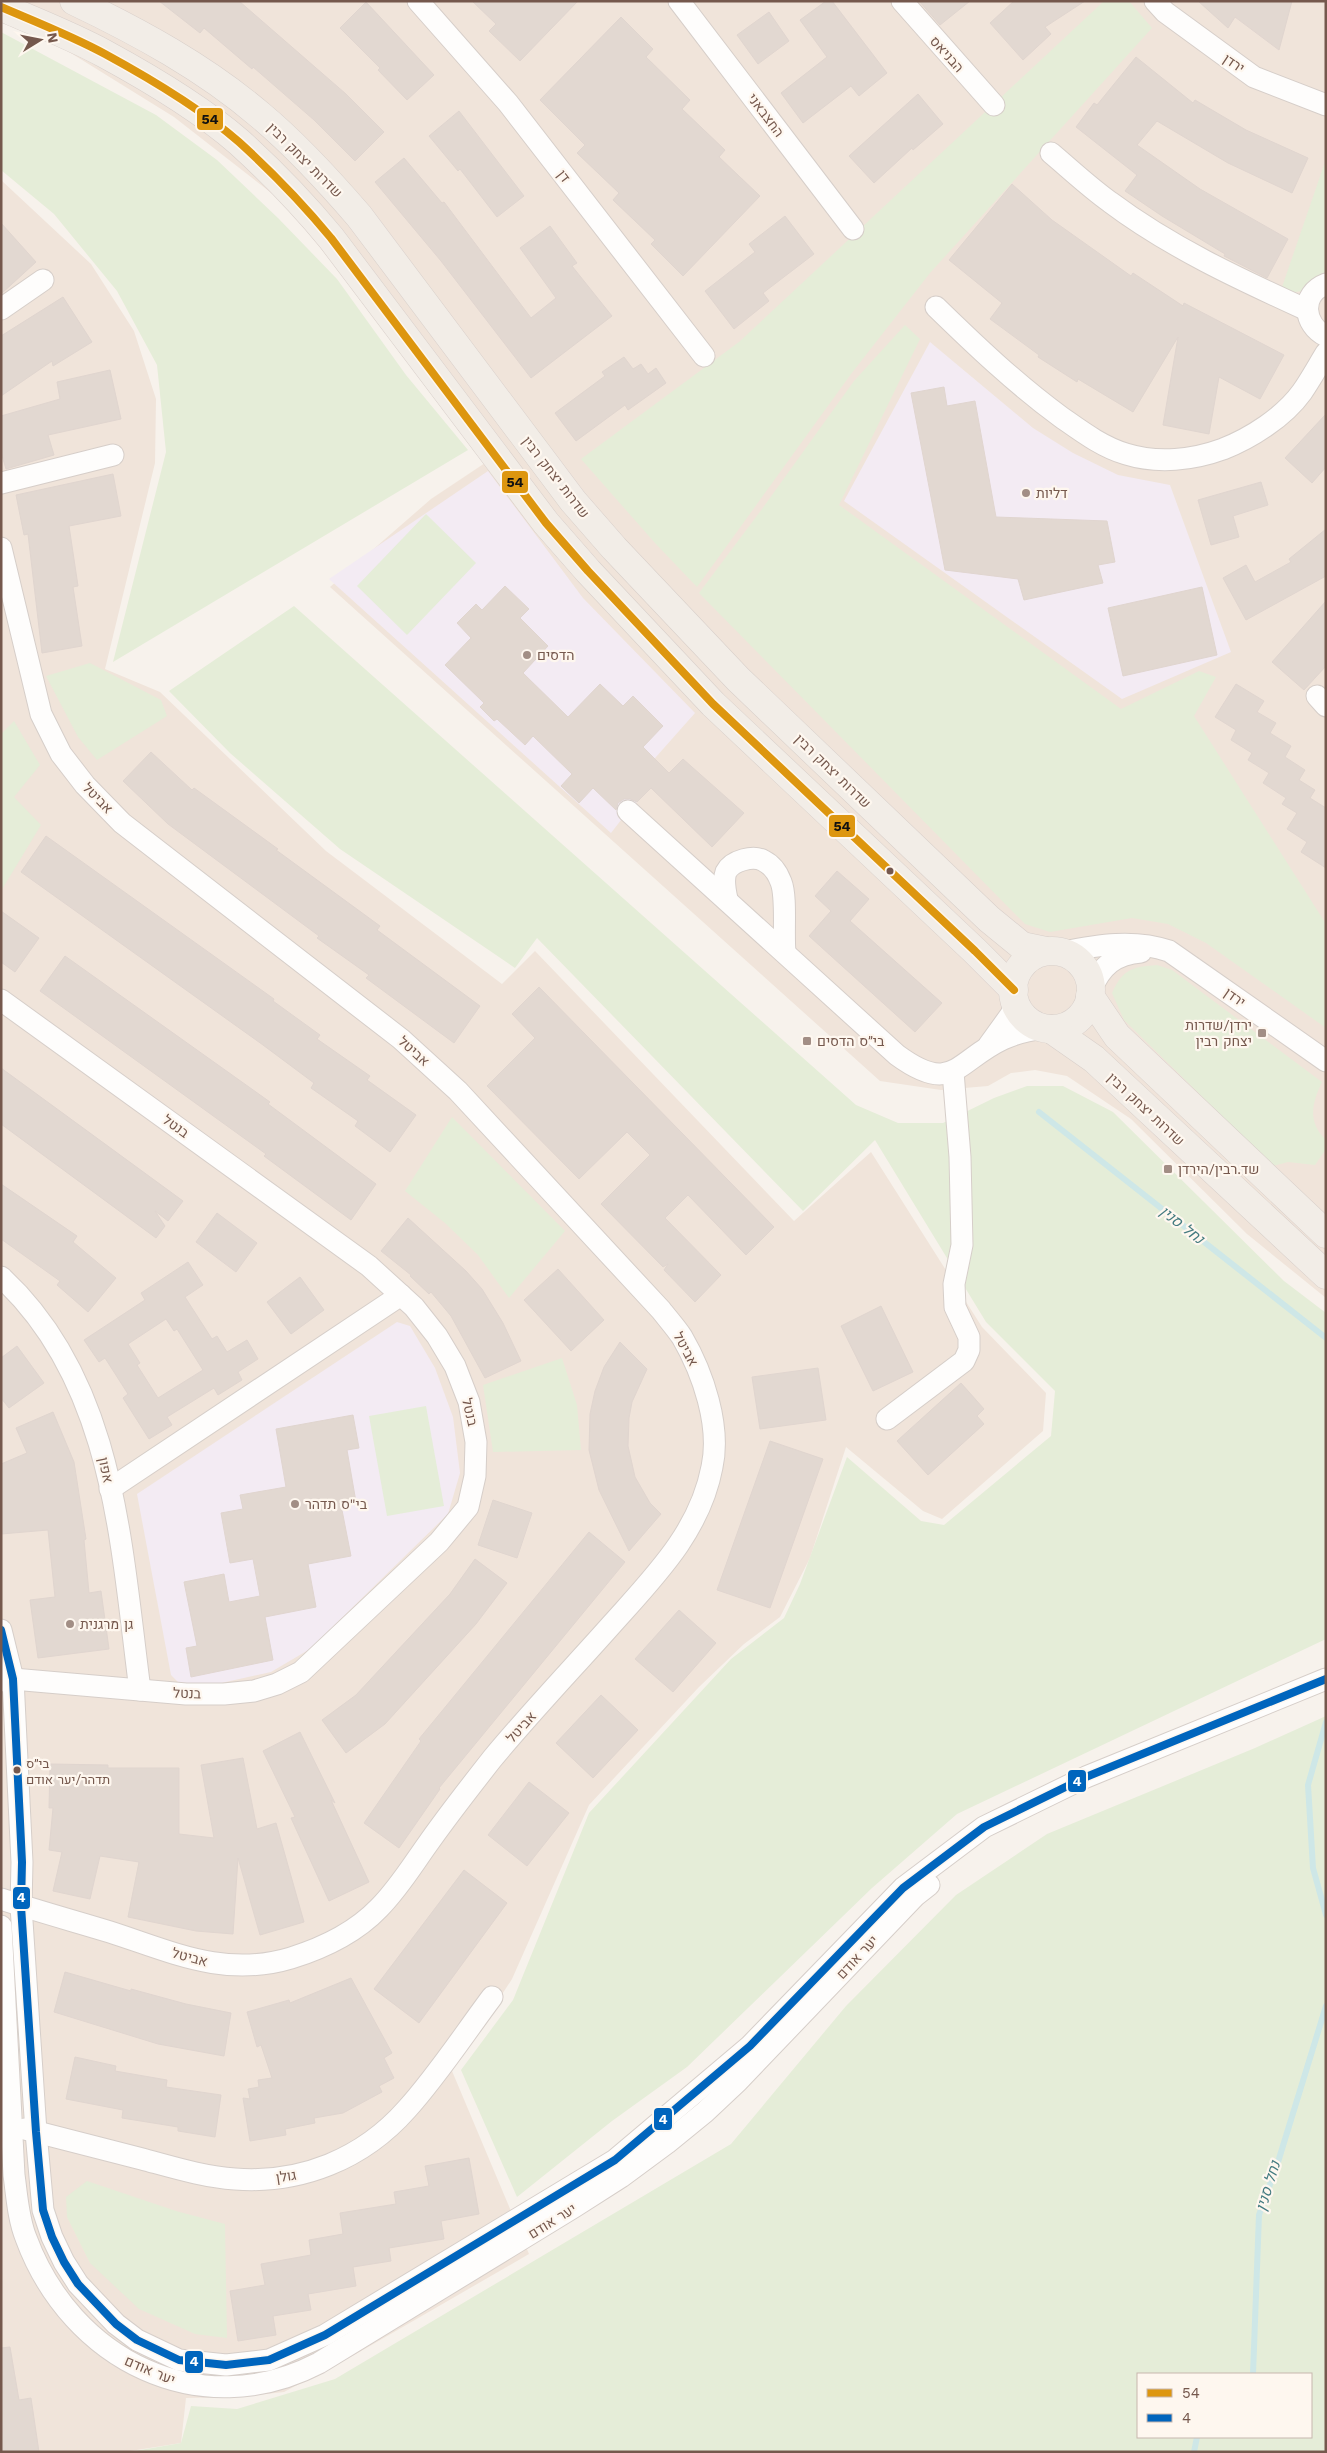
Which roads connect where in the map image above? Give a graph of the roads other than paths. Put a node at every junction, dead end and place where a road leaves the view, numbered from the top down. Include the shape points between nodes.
1 (74, 1) edge
2 (418, 1) edge
3 (679, 1) edge
4 (902, 1) edge
5 (1156, 1) edge
6 (1, 7) edge
7 (994, 105) dead end
8 (1326, 105) edge
9 (1051, 153) dead end
10 (853, 229) dead end
11 (43, 280) dead end
12 (1326, 284) edge
13 (936, 307) dead end
14 (1, 309) edge
15 (1307, 310) junction
16 (1326, 336) edge
17 (1326, 352) edge
18 (704, 356) dead end
19 (113, 455) dead end
20 (1, 483) edge
21 (1, 548) edge
22 (628, 811) dead end
23 (727, 899) junction
24 (1169, 951) junction
25 (785, 952) junction
26 (1054, 952) junction
27 (1091, 993) junction
28 (1014, 996) junction
29 (1, 1000) edge
30 (1047, 1028) junction
31 (986, 1050) junction
32 (1326, 1061) edge
33 (953, 1072) junction
34 (1326, 1234) edge
35 (1326, 1276) edge
36 (1, 1277) edge
37 (401, 1295) junction
38 (887, 1419) dead end
39 (110, 1489) junction
40 (1, 1630) edge
41 (1326, 1679) edge
42 (7, 1680) edge
43 (140, 1690) junction
44 (1326, 1690) edge
45 (1, 1899) edge
46 (21, 1906) junction
47 (1, 1926) edge
48 (492, 1997) dead end
49 (11, 2126) junction
50 (36, 2132) junction

1 - 26 main road, שדרות יצחק רבין via 120,23 216,82 260,114 299,151 359,216 573,501 652,590 738,679 989,919 1022,946
2 - 18 street, דן via 508,103
3 - 10 street, החצבאני
4 - 7 street, הבניאס
5 - 8 street, ירדן via 1179,23 1254,77
6 - 28 main road via 104,54 150,81 238,141 275,176 332,238 541,516 588,571 713,704 975,951
9 - 15 street via 1110,202 1169,240 1221,270
11 - 14 street
12 - 15 street via 1313,292
13 - 17 street via 994,363 1089,437 1126,454 1162,460 1205,456 1240,442 1275,418 1301,393
15 - 16 street via 1312,326
19 - 20 street
21 - 46 street, אביטל via 41,714 61,754 85,785 122,823 401,1038 458,1091 681,1335 693,1358 714,1425 713,1466 702,1503 682,1542 494,1757 396,1888 354,1929 292,1958 234,1966 184,1957
22 - 23 street
23 - 25 street
23 - 25 street via 724,886 726,872 732,864 747,859 763,860 775,869 785,900
24 - 26 street, ירדן via 1154,946 1114,944
24 - 27 street via 1127,953 1117,957 1096,976
24 - 32 street, ירדן
25 - 33 street via 908,1063 932,1074
26 - 27 main road via 1075,958 1089,976
26 - 28 main road via 1031,957 1018,971
27 - 30 main road via 1082,1015 1070,1024
27 - 34 main road via 1116,1036
28 - 30 main road via 1020,1013 1030,1023
28 - 31 street via 1012,1013
29 - 37 street, בנטל via 369,1266
30 - 31 street via 1026,1030 1002,1039
30 - 35 main road, שדרות יצחק רבין via 1094,1059
31 - 33 street
33 - 38 street via 960,1157 962,1245 954,1284 955,1307 969,1338 969,1350 964,1361
36 - 39 street, אפון via 25,1299 60,1348 94,1424
37 - 39 street
37 - 43 street, בנטל via 437,1336 455,1366 469,1402 476,1442 476,1476 468,1508 439,1542 301,1672 277,1684 239,1692 186,1694
39 - 43 street, אפון
40 - 42 street, יער אודם
41 - 50 street, יער אודם via 1086,1777 984,1828 903,1888 750,2046 615,2160 325,2335 269,2360 226,2366 180,2360 137,2340 116,2324 78,2284 52,2237 43,2210
42 - 43 street, בנטל
42 - 46 street, יער אודם via 22,1862
44 - 49 street, יער אודם via 1091,1789 994,1836 915,1896 738,2081 667,2143 621,2177 496,2255 319,2363 277,2382 231,2387 176,2382 126,2361 88,2330 49,2283 25,2237 18,2208
45 - 46 street, אביטל
46 - 50 street, יער אודם
47 - 49 street, יער אודם
48 - 50 street, גולן via 407,2109 366,2145 319,2170 293,2176 234,2179
49 - 50 street, גולן

